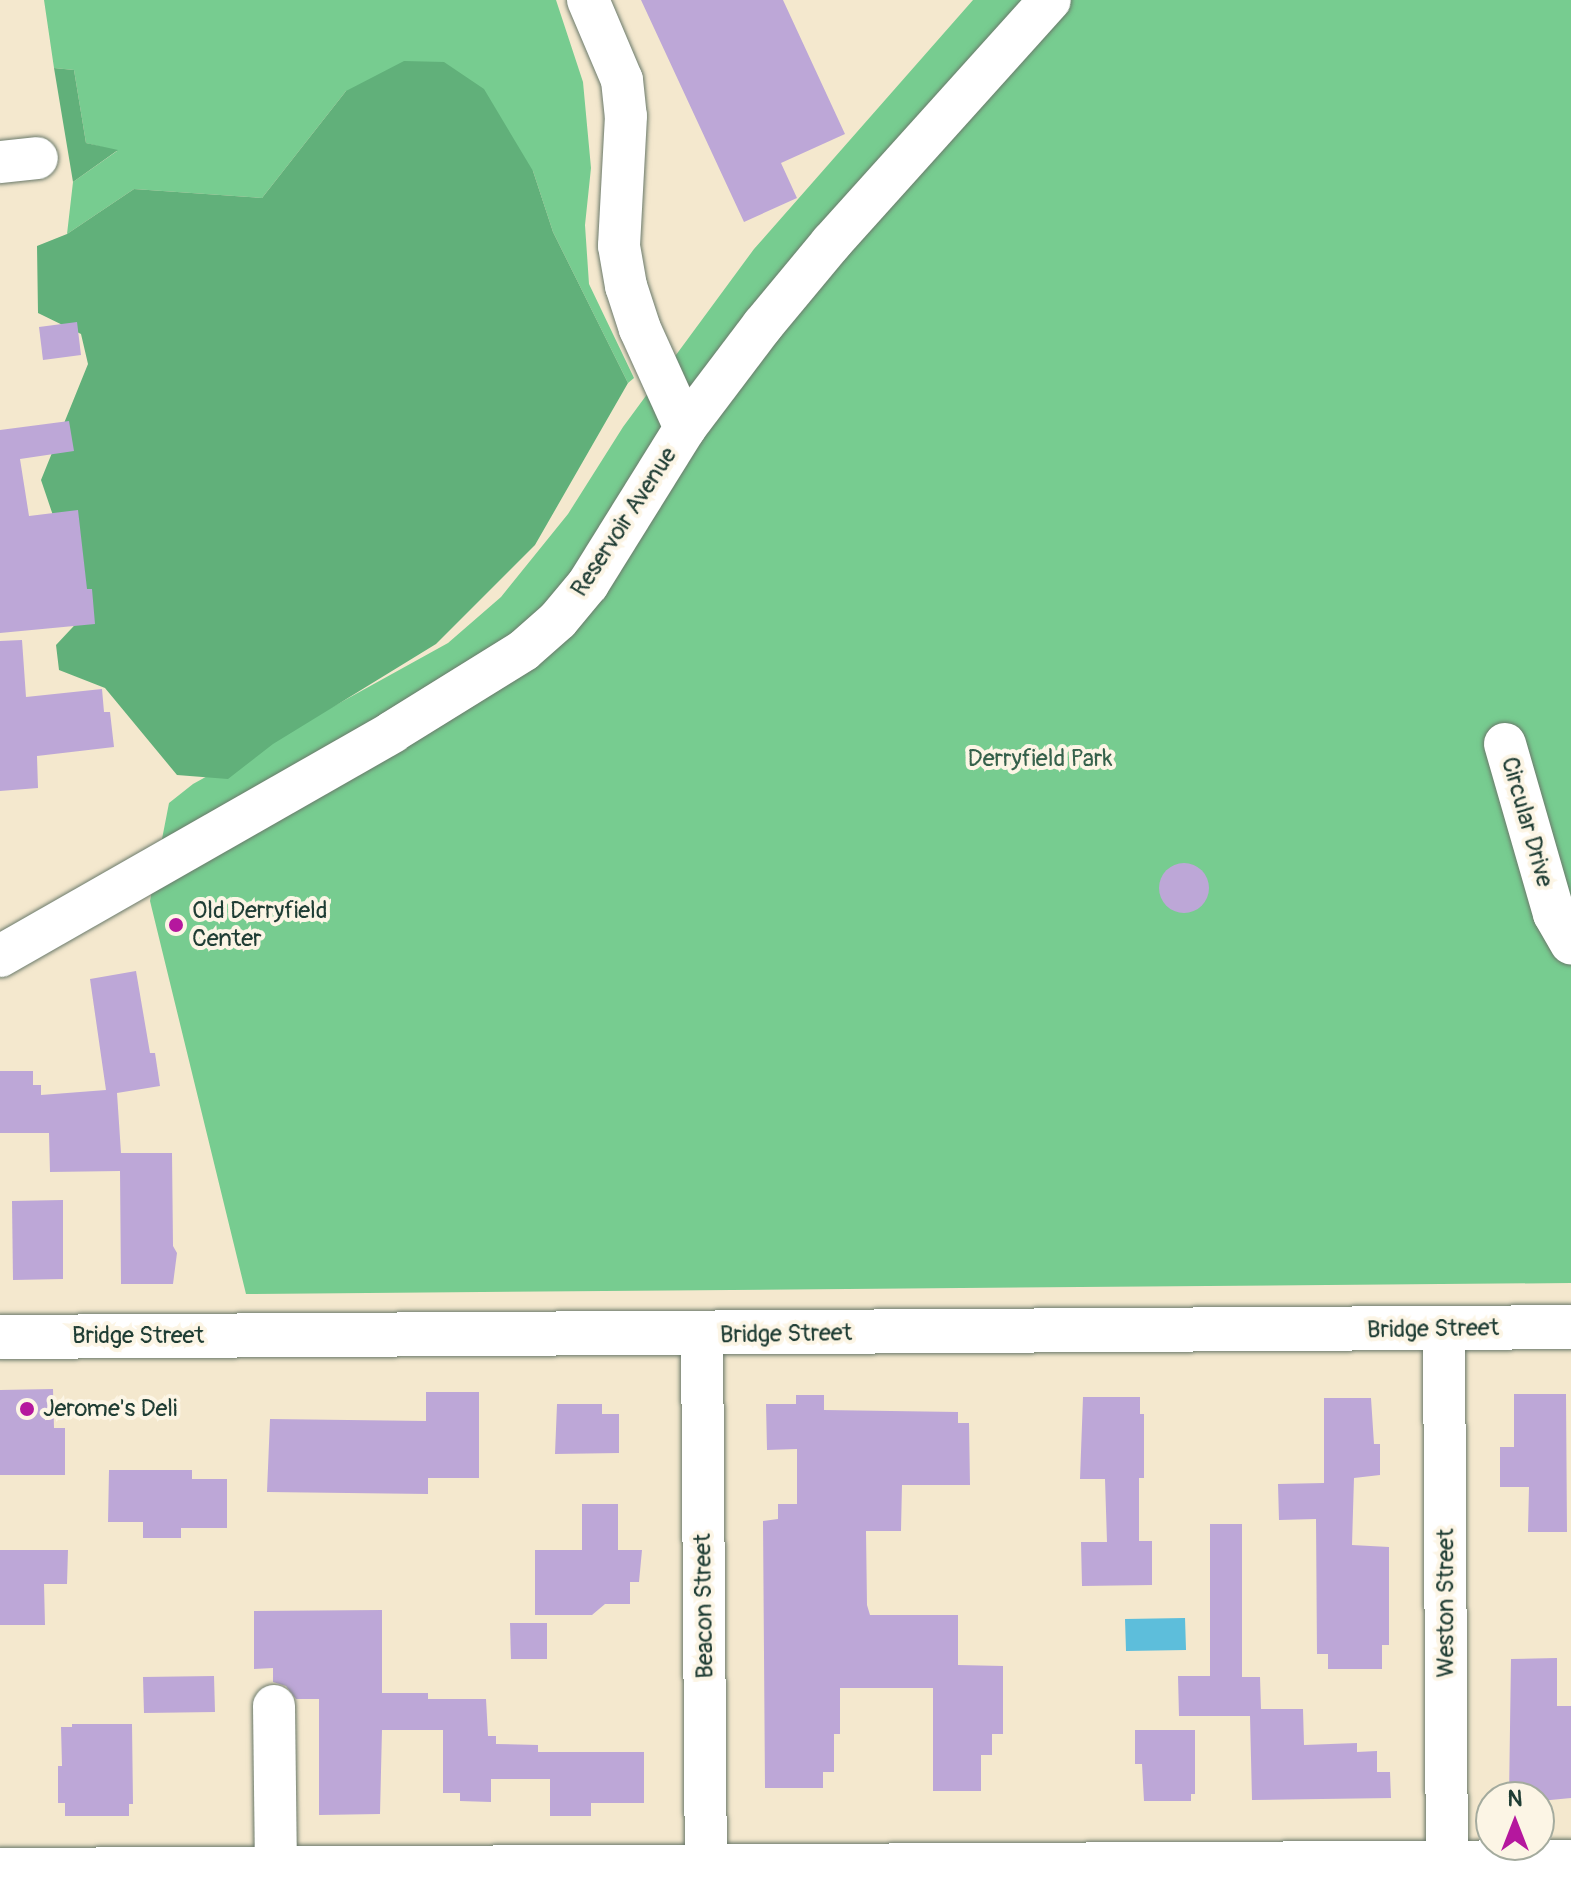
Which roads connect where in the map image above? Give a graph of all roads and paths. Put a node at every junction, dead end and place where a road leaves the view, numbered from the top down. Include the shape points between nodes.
1 (588, 0) edge
2 (1050, 0) edge
3 (685, 428) junction
4 (1505, 744) dead end
5 (1571, 943) edge
6 (0, 956) edge
7 (1571, 1327) edge
8 (1444, 1329) junction
9 (702, 1335) junction
10 (0, 1337) edge
11 (274, 1706) dead end
12 (1571, 1861) edge
13 (276, 1865) junction
14 (0, 1869) edge
15 (1447, 1870) edge
16 (706, 1871) edge

1 - 3 street via 622,80 626,116 619,246 626,286
2 - 3 street, Reservoir Avenue via 831,243
3 - 6 street, Reservoir Avenue via 588,584 524,650 392,732
4 - 5 street, Circular Drive via 1554,914
7 - 8 main road, Bridge Street
8 - 9 main road, Bridge Street
8 - 15 street, Weston Street
9 - 10 main road, Bridge Street
9 - 16 street, Beacon Street
11 - 13 street
12 - 15 street
13 - 14 street
13 - 16 street
15 - 16 street

